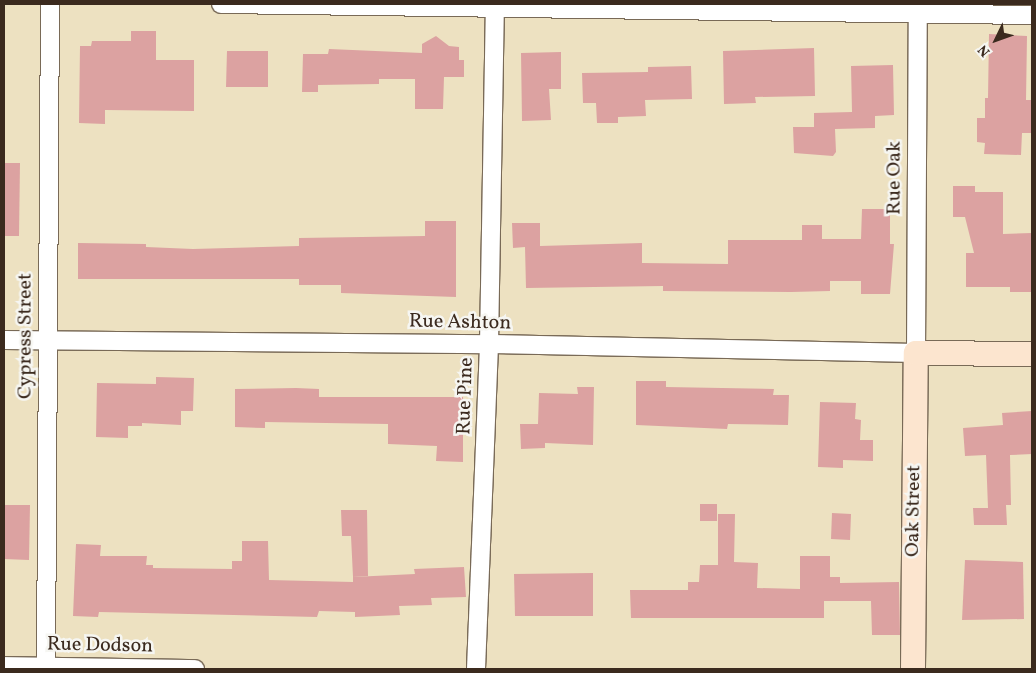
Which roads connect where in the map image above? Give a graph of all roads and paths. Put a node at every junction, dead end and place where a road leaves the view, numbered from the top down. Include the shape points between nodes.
1 (50, 4) edge
2 (220, 4) edge
3 (495, 6) edge
4 (918, 10) edge
5 (1032, 15) edge
6 (4, 340) edge
7 (47, 341) junction
8 (489, 344) junction
9 (916, 353) junction
10 (1032, 354) edge
11 (4, 666) edge
12 (46, 667) edge
13 (195, 669) edge
14 (476, 669) edge
15 (913, 669) edge

1 - 7 street, Cypress Street
2 - 3 street
3 - 4 street
3 - 8 street, Rue Pine
4 - 5 street
4 - 9 street, Rue Oak
6 - 7 street, Rue Ashton
7 - 8 street, Rue Ashton
7 - 12 street, Cypress Street
8 - 9 street, Rue Ashton
8 - 14 street, Rue Pine
9 - 10 main road
9 - 15 main road, Oak Street
11 - 12 street, Rue Dodson
12 - 13 street, Rue Dodson

